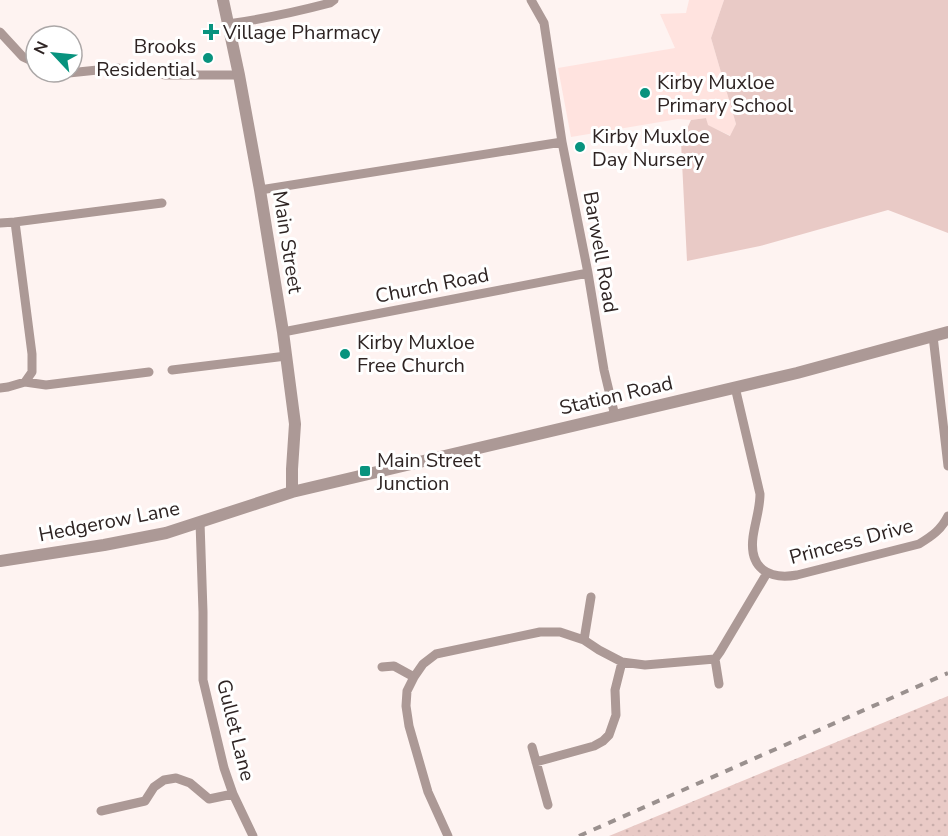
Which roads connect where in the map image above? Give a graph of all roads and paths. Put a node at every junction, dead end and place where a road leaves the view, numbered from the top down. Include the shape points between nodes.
1 (223, 0) edge
2 (334, 0) edge
3 (531, 0) edge
4 (228, 24) junction
5 (0, 32) edge
6 (24, 57) edge
7 (84, 72) edge
8 (239, 75) junction
9 (562, 142) junction
10 (260, 190) junction
11 (162, 203) dead end
12 (15, 222) junction
13 (0, 223) edge
14 (588, 273) junction
15 (283, 332) junction
16 (948, 332) edge
17 (933, 336) junction
18 (286, 356) junction
19 (172, 370) dead end
20 (149, 372) dead end
21 (25, 382) junction
22 (735, 387) junction
23 (0, 388) edge
24 (615, 416) junction
25 (948, 466) edge
26 (292, 492) junction
27 (948, 516) edge
28 (200, 522) junction
29 (0, 561) edge
30 (767, 573) junction
31 (591, 597) dead end
32 (584, 640) junction
33 (715, 659) junction
34 (622, 662) junction
35 (382, 667) dead end
36 (414, 677) junction
37 (719, 684) dead end
38 (532, 747) dead end
39 (536, 762) junction
40 (234, 794) junction
41 (548, 805) dead end
42 (101, 810) dead end
43 (253, 836) edge
44 (448, 836) edge

1 - 4 street, Main Street
2 - 4 street via 294,13
3 - 9 street, Barwell Road via 544,23
4 - 8 street, Main Street
5 - 6 street
7 - 8 street via 117,68 166,75
8 - 10 street, Main Street
9 - 10 street
9 - 14 street, Barwell Road
10 - 15 street, Main Street
11 - 12 street
12 - 13 street
12 - 21 street via 32,354 32,372
14 - 15 street, Church Road
14 - 24 street, Barwell Road
15 - 18 street, Main Street
16 - 17 street, Station Road
17 - 22 street, Station Road
17 - 25 street
18 - 19 street
18 - 26 street, Main Street via 295,424
20 - 21 street via 46,385
21 - 23 street
22 - 24 street, Station Road
22 - 30 street, Princess Drive via 760,494 753,552 758,566
24 - 26 street, Station Road
26 - 28 street, Hedgerow Lane
27 - 30 street, Princess Drive via 932,537 919,544 797,575
28 - 29 street, Hedgerow Lane via 166,533
28 - 40 street, Gullet Lane via 203,680
30 - 33 street
31 - 32 street
32 - 34 street
32 - 36 street via 560,632 540,633 436,654
33 - 34 street via 645,665
33 - 37 street
34 - 39 street via 615,690 616,715 609,735 594,746
35 - 36 street via 394,666
36 - 44 street via 407,691 409,726 428,792
38 - 39 street
39 - 41 street
40 - 42 street via 209,799 190,783 176,778 154,787 145,801
40 - 43 street, Gullet Lane

